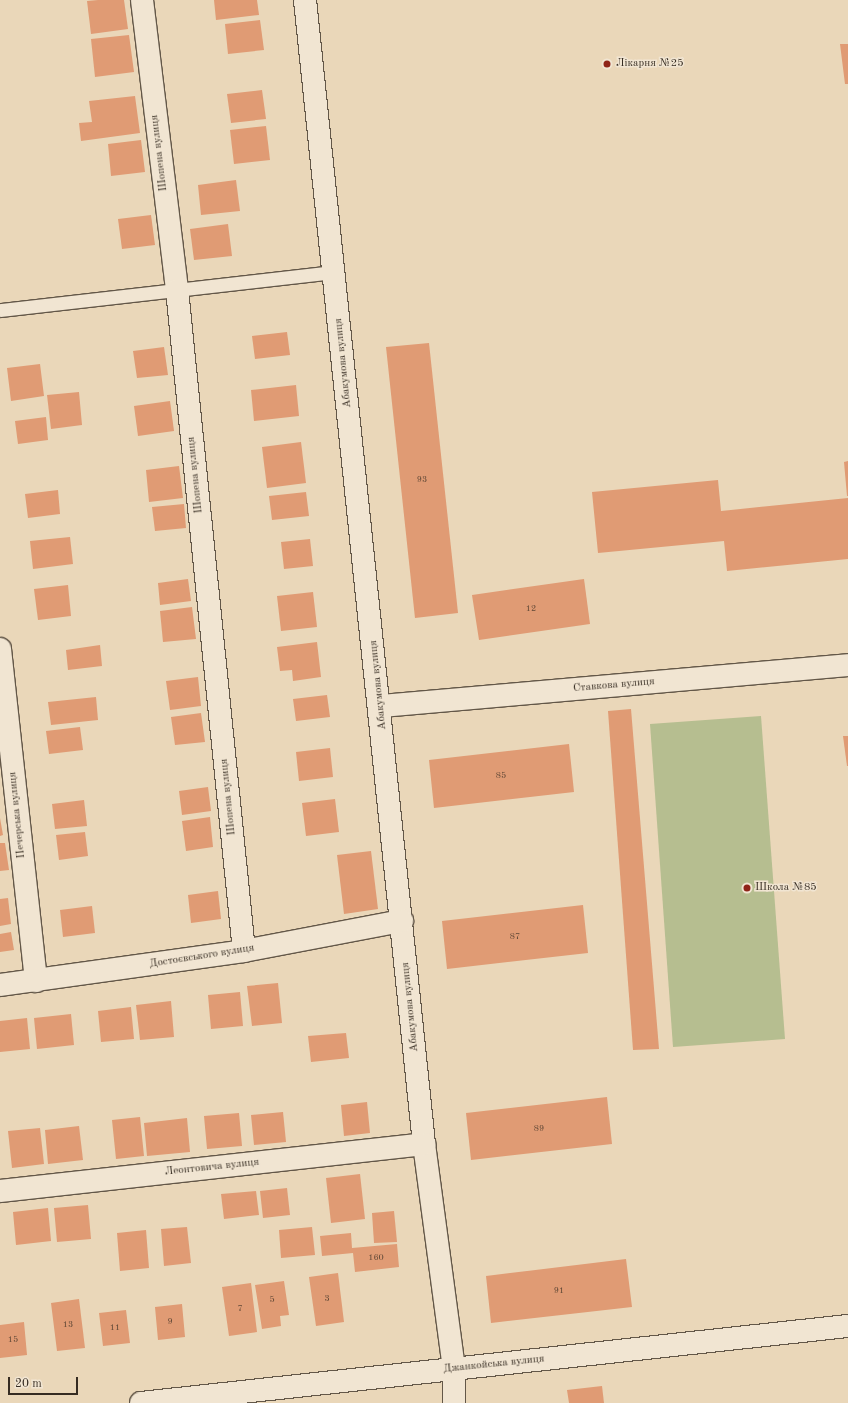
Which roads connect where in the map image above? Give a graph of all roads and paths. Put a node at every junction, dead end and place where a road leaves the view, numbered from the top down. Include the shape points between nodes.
1 (142, 0) edge
2 (305, 0) edge
3 (334, 272) junction
4 (177, 290) junction
5 (0, 310) edge
6 (0, 649) edge
7 (848, 666) edge
8 (381, 706) junction
9 (402, 921) junction
10 (244, 951) junction
11 (36, 981) junction
12 (0, 985) edge
13 (424, 1144) junction
14 (0, 1191) edge
15 (848, 1326) edge
16 (454, 1369) junction
17 (283, 1395) edge
18 (140, 1403) edge
19 (454, 1403) edge

1 - 4 street, Шопена вулиця
2 - 3 street, Абакумова вулиця
3 - 4 lane
3 - 8 street, Абакумова вулиця
4 - 5 lane
4 - 10 street, Шопена вулиця
6 - 11 street, Печерська вулиця
7 - 8 street, Ставкова вулиця
8 - 9 street, Абакумова вулиця
9 - 10 street, Достоєвського вулиця
9 - 13 street, Абакумова вулиця
10 - 11 street, Достоєвського вулиця
11 - 12 street, Достоєвського вулиця
13 - 14 street, Леонтовича вулиця
13 - 16 street, Абакумова вулиця
15 - 16 street, Джанкойська вулиця
16 - 17 street, Джанкойська вулиця
16 - 19 street, Абакумова вулиця
17 - 18 street, Джанкойська вулиця

